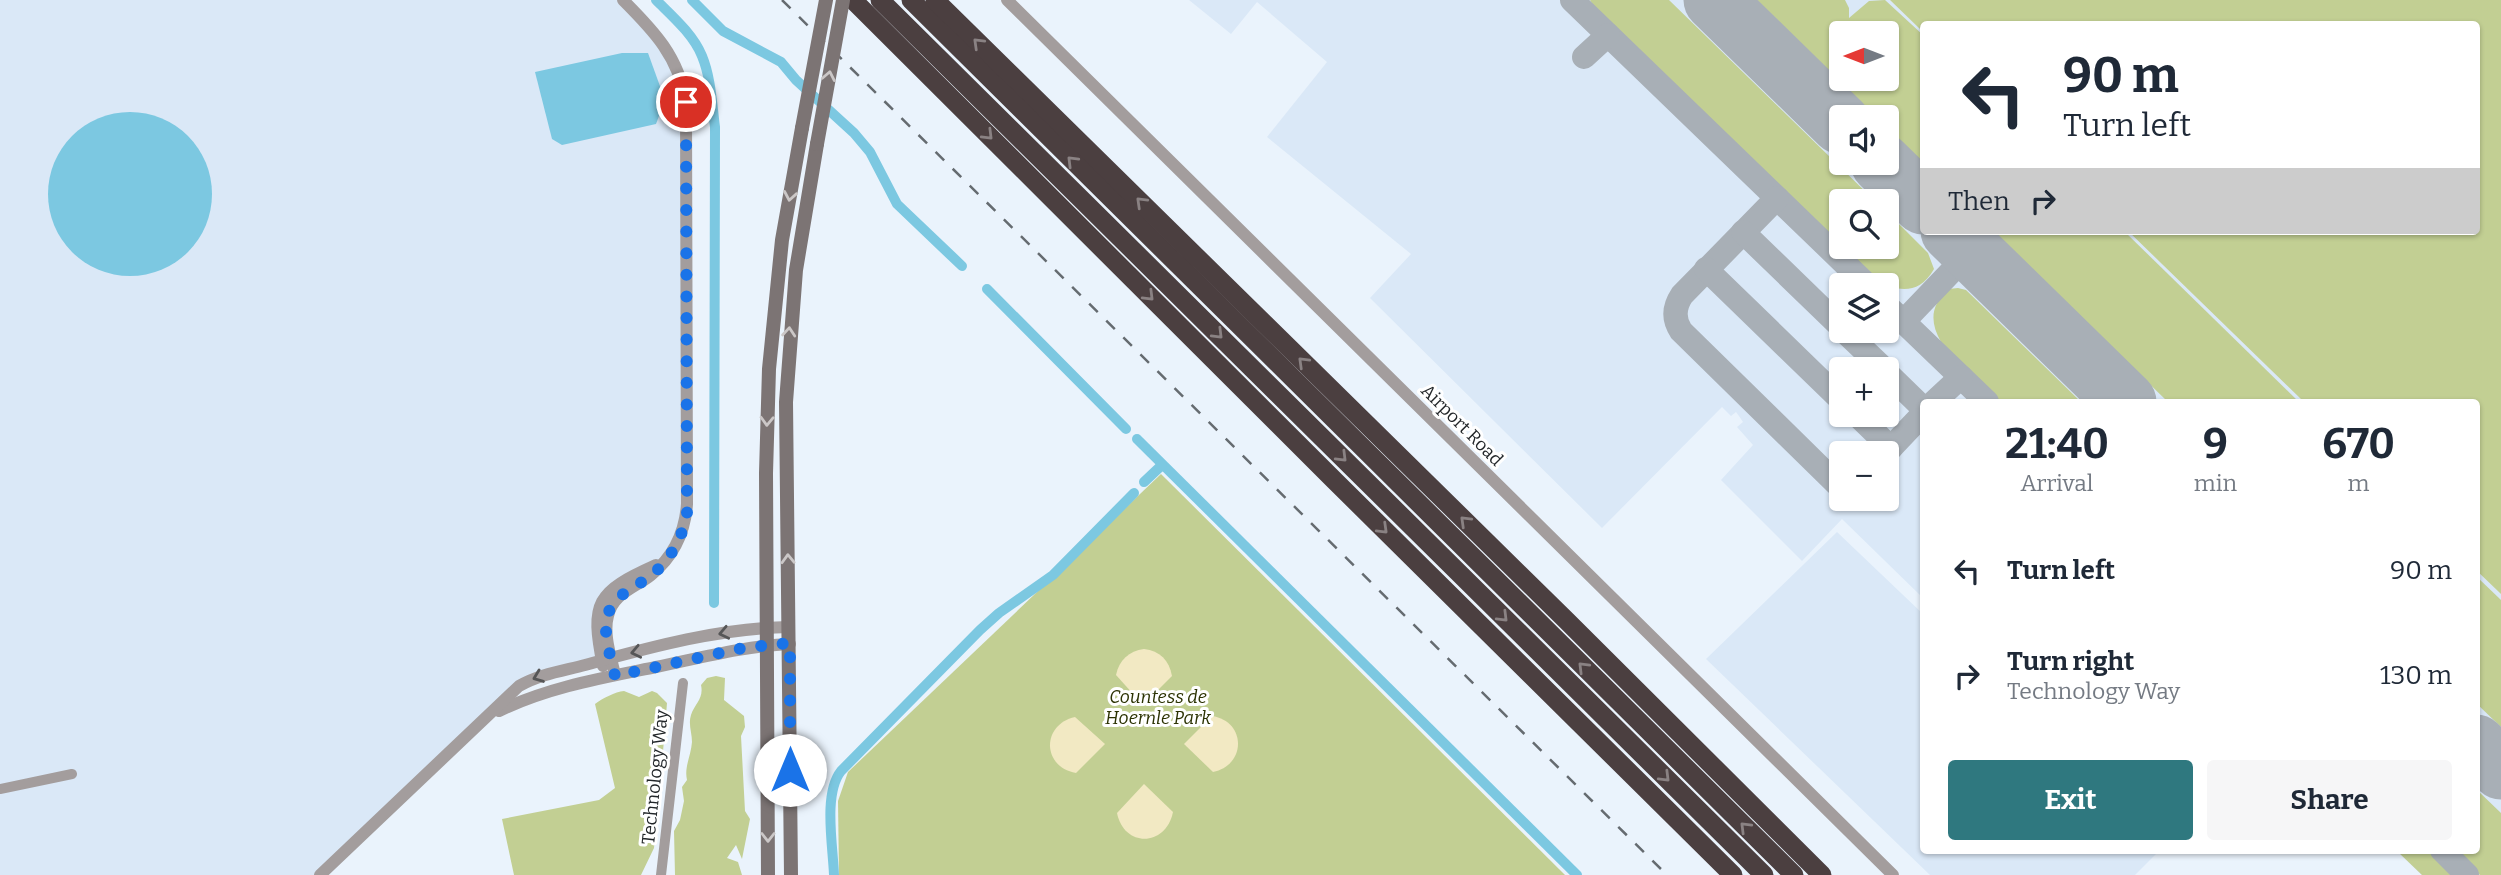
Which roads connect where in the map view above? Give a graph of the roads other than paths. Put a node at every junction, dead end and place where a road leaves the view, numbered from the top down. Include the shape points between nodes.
1 (623, 0) edge
2 (826, 0) edge
3 (844, 0) edge
4 (853, 0) edge
5 (880, 0) edge
6 (911, 0) edge
7 (935, 0) edge
8 (1007, 0) edge
9 (1258, 374) junction
10 (1335, 481) junction
11 (1441, 526) junction
12 (1566, 620) junction
13 (789, 627) junction
14 (767, 628) junction
15 (790, 643) junction
16 (767, 645) junction
17 (606, 658) junction
18 (610, 677) junction
19 (682, 683) dead end
20 (486, 717) junction
21 (72, 774) dead end
22 (0, 789) edge
23 (320, 875) edge
24 (661, 875) edge
25 (768, 875) edge
26 (791, 875) edge
27 (1733, 875) edge
28 (1763, 875) edge
29 (1794, 875) edge
30 (1822, 875) edge
31 (1893, 875) edge

1 - 17 street via 656,33 671,56 686,102 687,504 681,536 666,560 617,585 602,601 596,625
2 -> 14 main road, bridge via 782,240 771,348
13 -> 3 main road, bridge via 787,370 798,249
4 -> 10 highway
5 -> 9 highway
11 -> 6 highway
12 -> 7 highway
8 - 31 street, Airport Road
9 - 10 highway
9 -> 28 highway
10 -> 27 highway
11 - 12 highway
29 -> 11 highway
12 - 30 highway
13 - 14 street
13 - 15 main road
14 - 16 main road
14 -> 17 street
15 - 16 street
15 - 26 main road
16 - 18 street
16 -> 25 main road
17 - 18 street
17 -> 20 street via 526,682
18 - 20 street via 529,697
19 - 24 street, Technology Way
20 - 23 street
21 - 22 street

